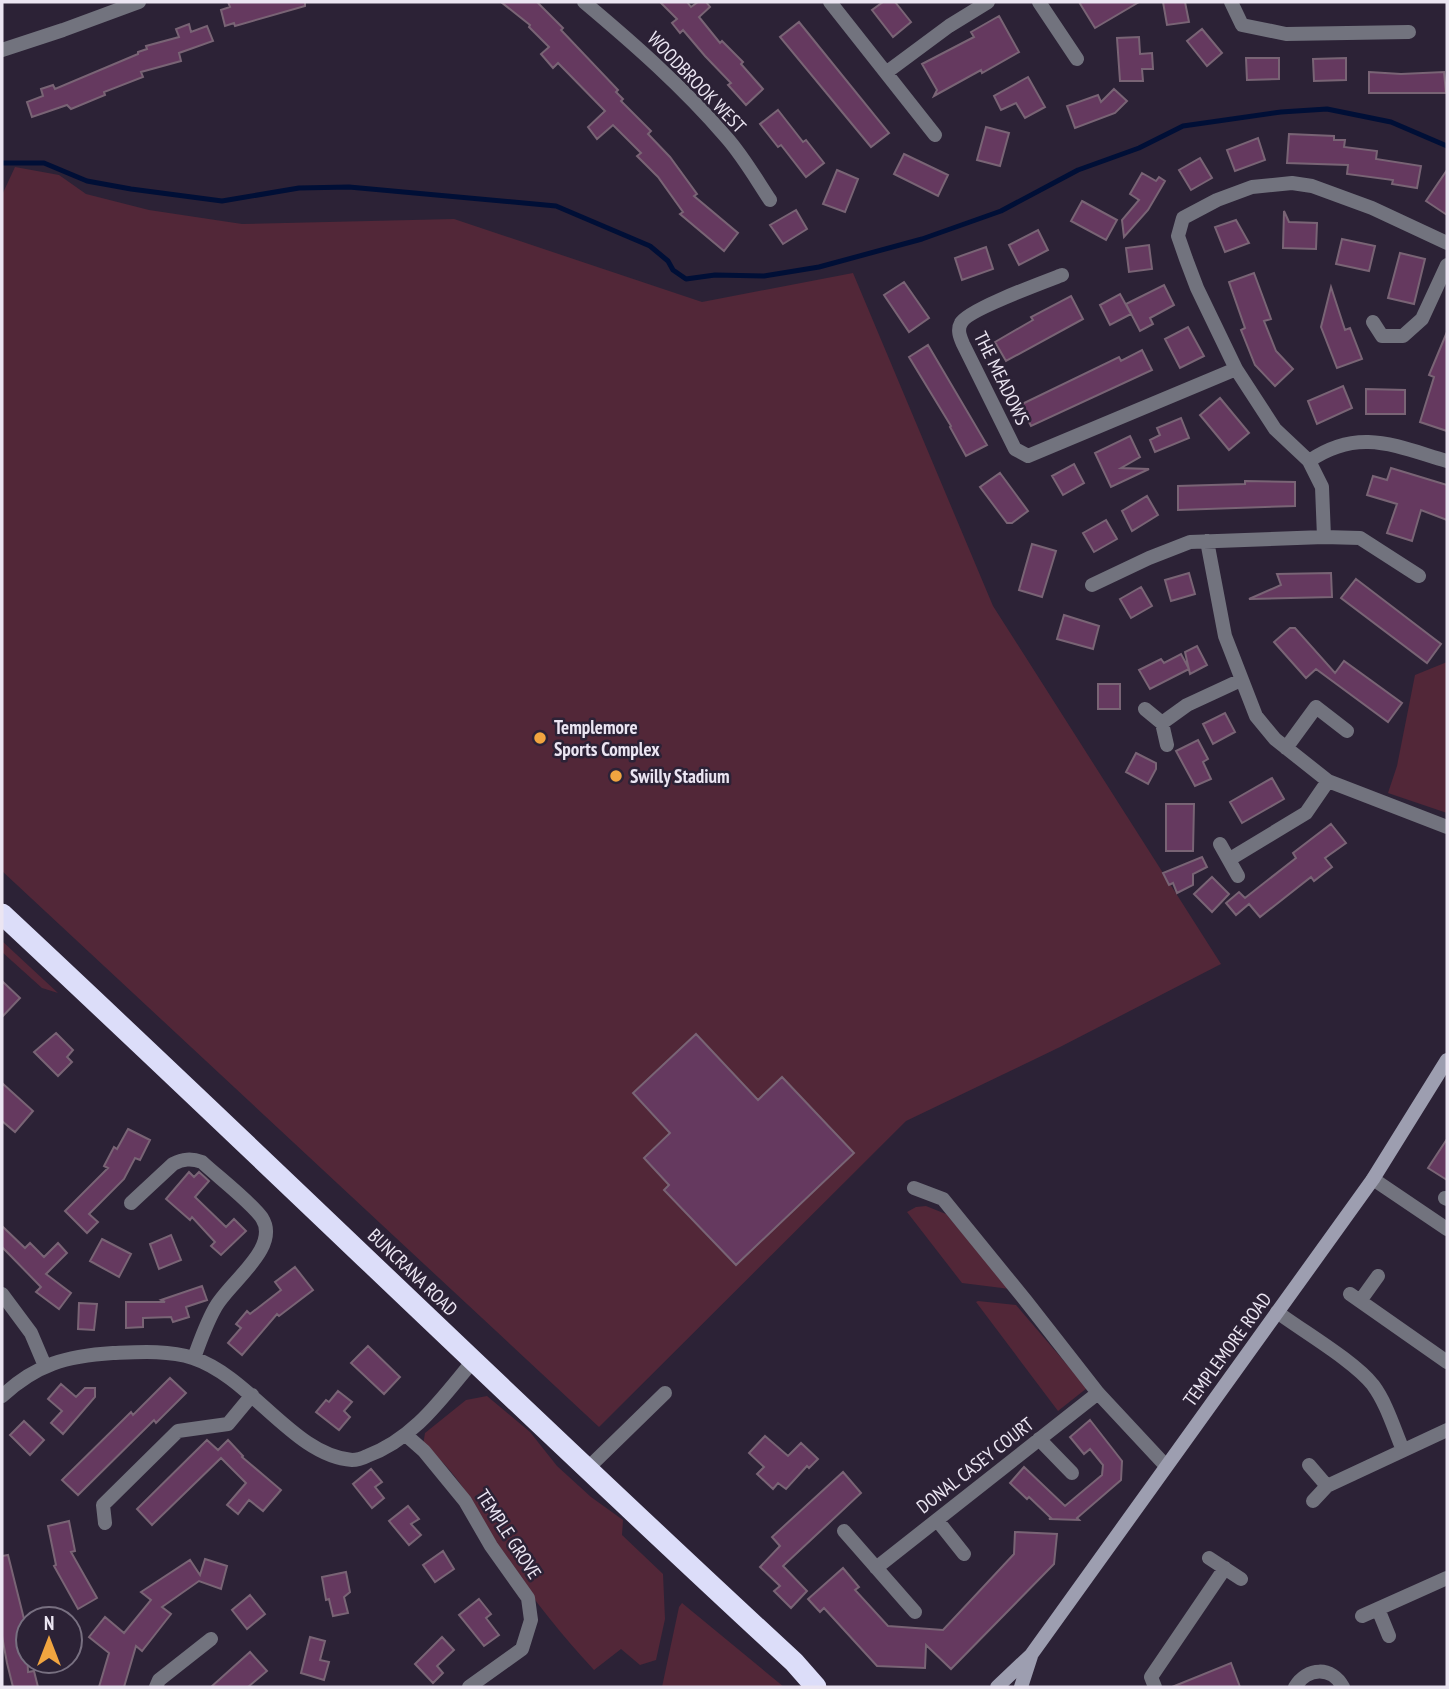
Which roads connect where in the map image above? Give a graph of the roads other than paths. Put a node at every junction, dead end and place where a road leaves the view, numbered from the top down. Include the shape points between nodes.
1 (139, 2) edge
2 (584, 2) edge
3 (830, 2) edge
4 (988, 2) edge
5 (1039, 2) edge
6 (1231, 2) edge
7 (1409, 32) dead end
8 (2, 50) edge
9 (1077, 59) dead end
10 (887, 72) junction
11 (935, 135) dead end
12 (770, 200) dead end
13 (1447, 243) edge
14 (1447, 265) edge
15 (1062, 275) dead end
16 (1373, 322) dead end
17 (1236, 369) junction
18 (1309, 461) junction
19 (1447, 461) edge
20 (1324, 537) junction
21 (1207, 541) junction
22 (1419, 576) dead end
23 (1092, 585) dead end
24 (1241, 680) junction
25 (1145, 709) dead end
26 (1163, 723) junction
27 (1347, 731) dead end
28 (1167, 745) dead end
29 (1286, 748) junction
30 (1328, 781) junction
31 (1447, 827) edge
32 (1220, 844) dead end
33 (1230, 859) junction
34 (1238, 876) dead end
35 (2, 914) edge
36 (1447, 1060) edge
37 (1373, 1179) junction
38 (914, 1188) dead end
39 (131, 1203) dead end
40 (1447, 1229) edge
41 (1378, 1276) dead end
42 (2, 1294) edge
43 (1277, 1312) junction
44 (194, 1358) junction
45 (473, 1361) junction
46 (1447, 1362) edge
47 (45, 1366) junction
48 (665, 1393) dead end
49 (1098, 1393) junction
50 (252, 1395) junction
51 (2, 1396) edge
52 (1447, 1430) edge
53 (407, 1436) junction
54 (1039, 1439) junction
55 (1403, 1450) junction
56 (1309, 1465) dead end
57 (1166, 1466) junction
58 (586, 1470) junction
59 (1072, 1473) dead end
60 (1327, 1486) junction
61 (1313, 1501) dead end
62 (937, 1520) junction
63 (105, 1523) dead end
64 (844, 1531) dead end
65 (964, 1554) dead end
66 (1209, 1558) dead end
67 (876, 1568) junction
68 (1225, 1568) junction
69 (1447, 1578) edge
70 (1241, 1579) dead end
71 (1378, 1609) junction
72 (915, 1612) dead end
73 (1362, 1616) dead end
74 (1389, 1636) dead end
75 (211, 1639) dead end
76 (1031, 1655) junction
77 (794, 1662) junction
78 (156, 1687) edge
79 (469, 1687) edge
80 (816, 1687) edge
81 (833, 1687) edge
82 (997, 1687) edge
83 (1021, 1687) edge
84 (1155, 1687) edge
85 (1295, 1687) edge
86 (1343, 1687) edge

1 - 8 street
2 - 12 street, WOODBROOK WEST via 691,98 728,139
3 - 10 street
4 - 10 street
5 - 9 street
6 - 7 street via 1242,25 1286,34
10 - 11 street
13 - 17 street via 1372,208 1292,183 1252,187 1183,218 1178,236 1185,259
14 - 16 street via 1422,319 1403,335 1382,336
15 - 17 street, THE MEADOWS via 976,311 962,320 958,330 1015,449 1028,456
17 - 18 street via 1275,429
18 - 19 street via 1322,452 1360,441
18 - 20 street via 1322,487
20 - 21 street
20 - 22 street via 1360,538
21 - 23 street via 1190,542
21 - 24 street via 1225,636
24 - 26 street via 1188,705
24 - 29 street via 1256,716
25 - 26 street
26 - 28 street
27 - 29 street via 1316,707
29 - 30 street
30 - 31 street
30 - 33 street via 1306,813
32 - 33 street
33 - 34 street
35 - 45 highway, BUNCRANA ROAD
36 - 37 main road, TEMPLEMORE ROAD
37 - 40 street
37 - 43 main road, TEMPLEMORE ROAD
38 - 49 street via 943,1199
39 - 44 street via 173,1164 195,1160 258,1212 265,1225 264,1247 215,1307
41 - 46 street via 1355,1298
42 - 47 street via 31,1333
43 - 55 street via 1372,1384
43 - 57 main road, TEMPLEMORE ROAD
44 - 47 street via 119,1353
44 - 50 street via 218,1369
45 - 53 street
45 - 58 highway, BUNCRANA ROAD
47 - 51 street
48 - 58 street
49 - 54 street, DONAL CASEY COURT
49 - 57 street
50 - 53 street via 319,1452 354,1461
50 - 63 street via 228,1424 178,1431 103,1505
52 - 55 street
53 - 79 street, TEMPLE GROVE via 465,1501 528,1598 531,1620 522,1649
54 - 59 street
54 - 62 street, DONAL CASEY COURT
55 - 60 street
56 - 60 street
57 - 76 main road, TEMPLEMORE ROAD
58 - 77 highway, BUNCRANA ROAD
60 - 61 street
62 - 65 street
62 - 67 street, DONAL CASEY COURT
64 - 67 street
66 - 68 street
67 - 72 street
68 - 70 street
68 - 84 street via 1151,1677
69 - 71 street
71 - 73 street
71 - 74 street
75 - 78 street
76 - 82 main road, TEMPLEMORE ROAD
76 - 83 main road, TEMPLEMORE ROAD
77 - 80 highway, BUNCRANA ROAD
77 - 81 highway, BUNCRANA ROAD
85 - 86 street via 1318,1671 1336,1677

